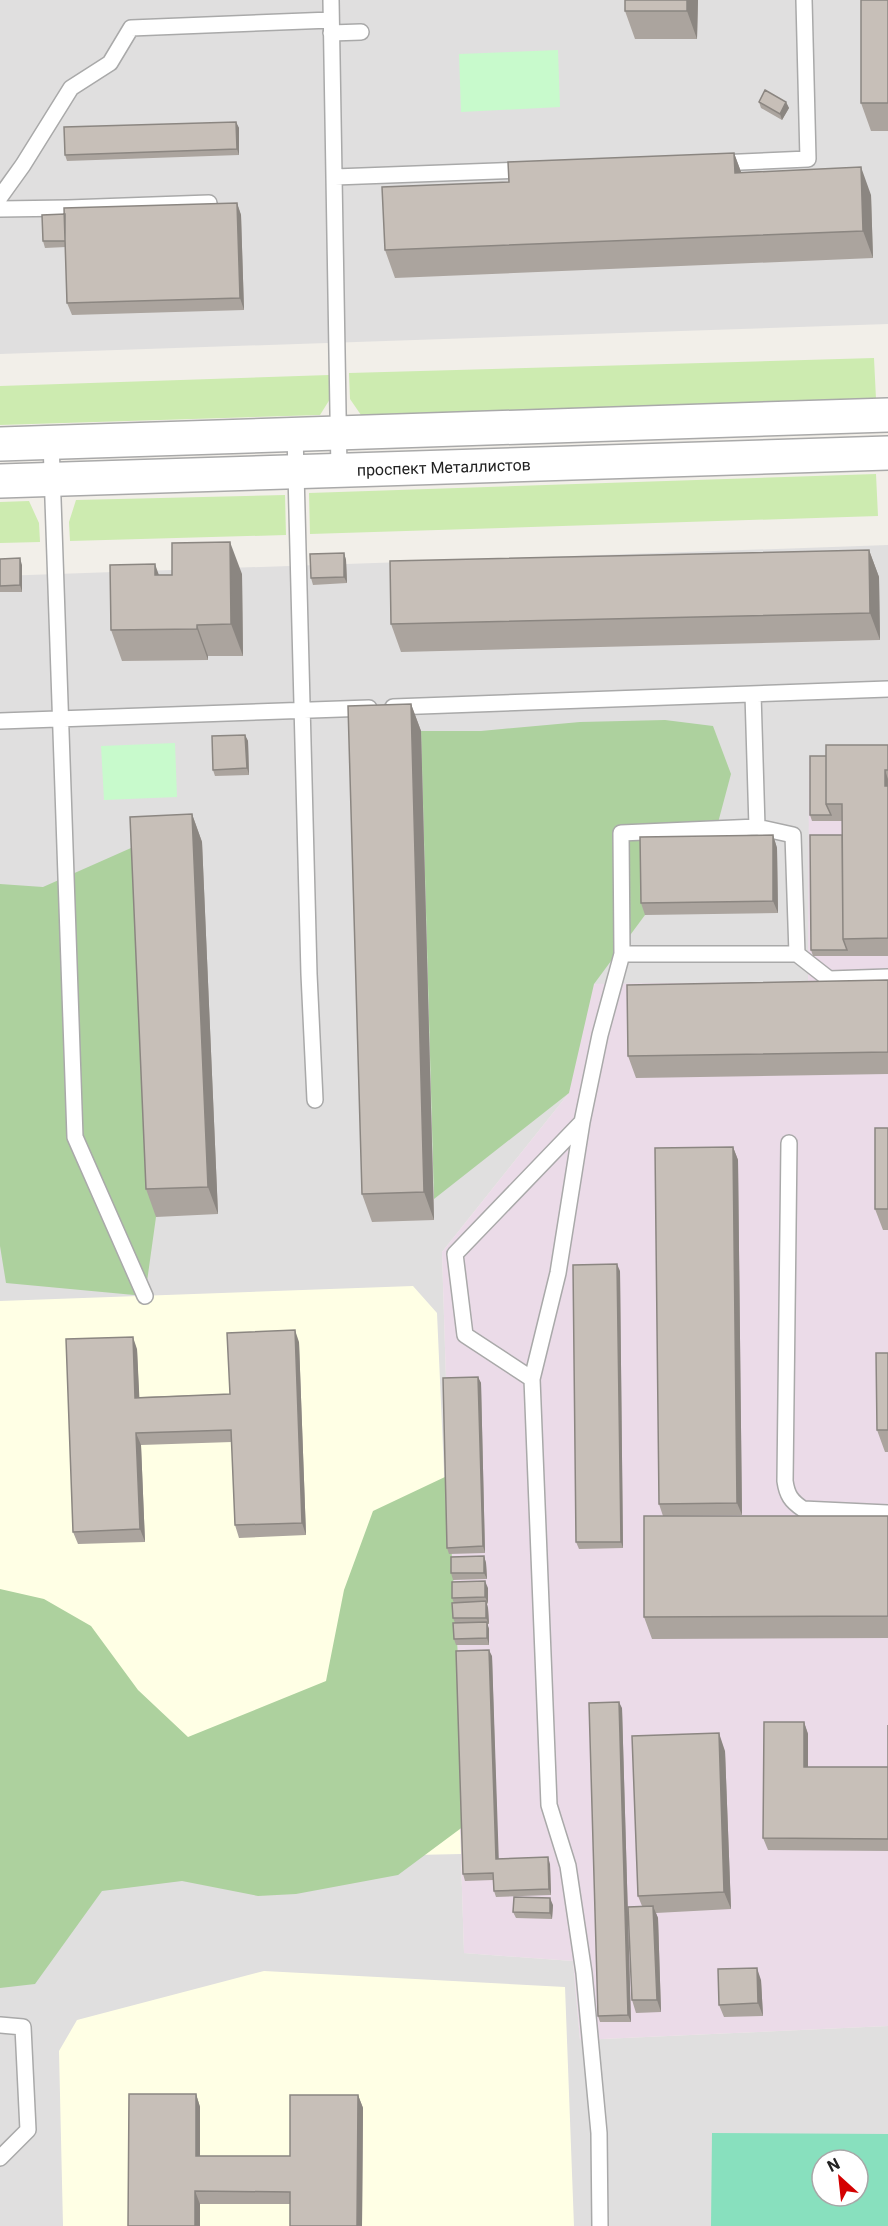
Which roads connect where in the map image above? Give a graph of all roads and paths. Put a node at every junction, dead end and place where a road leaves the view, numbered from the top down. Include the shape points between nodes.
1 (331, 0) edge
2 (804, 0) edge
3 (331, 26) junction
4 (361, 32) dead end
5 (707, 163) edge
6 (536, 170) edge
7 (335, 177) junction
8 (0, 197) edge
9 (209, 203) edge
10 (0, 209) edge
11 (888, 415) edge
12 (338, 433) junction
13 (295, 434) junction
14 (51, 442) junction
15 (0, 444) edge
16 (888, 453) edge
17 (339, 470) junction
18 (296, 472) junction
19 (52, 480) junction
20 (0, 481) edge
21 (888, 689) edge
22 (753, 694) junction
23 (301, 711) junction
24 (62, 719) junction
25 (0, 722) edge
26 (757, 826) junction
27 (622, 954) junction
28 (797, 954) junction
29 (888, 977) edge
30 (315, 1100) dead end
31 (582, 1122) junction
32 (789, 1143) dead end
33 (145, 1296) dead end
34 (532, 1379) junction
35 (888, 1513) edge
36 (0, 2025) edge
37 (0, 2158) edge
38 (600, 2226) edge

1 - 3 lane
2 - 5 lane via 808,159
3 - 4 lane
3 - 7 lane
3 - 8 lane via 131,28 110,63 71,88
6 - 7 lane
7 - 12 lane
9 - 10 lane
11 - 12 street
12 - 13 street
12 - 17 lane
13 - 14 street
13 - 18 lane
14 - 15 street
14 - 19 lane
16 - 17 street, проспект Металлистов
17 - 18 street, проспект Металлистов
18 - 19 street, проспект Металлистов
18 - 23 lane
19 - 20 street, проспект Металлистов
19 - 24 lane
21 - 22 lane
22 - 23 lane
22 - 26 lane
23 - 24 lane
23 - 30 lane
24 - 25 lane
24 - 33 lane via 75,1137
26 - 27 lane via 621,833
26 - 28 lane via 794,835
27 - 28 lane
27 - 31 lane
28 - 29 lane via 829,979
31 - 34 lane via 558,1273
31 - 34 lane via 455,1254 465,1335
32 - 35 lane via 784,1480 787,1494 803,1509
34 - 38 lane via 549,1805 568,1866 584,1972 599,2133
36 - 37 lane via 23,2027 28,2130

